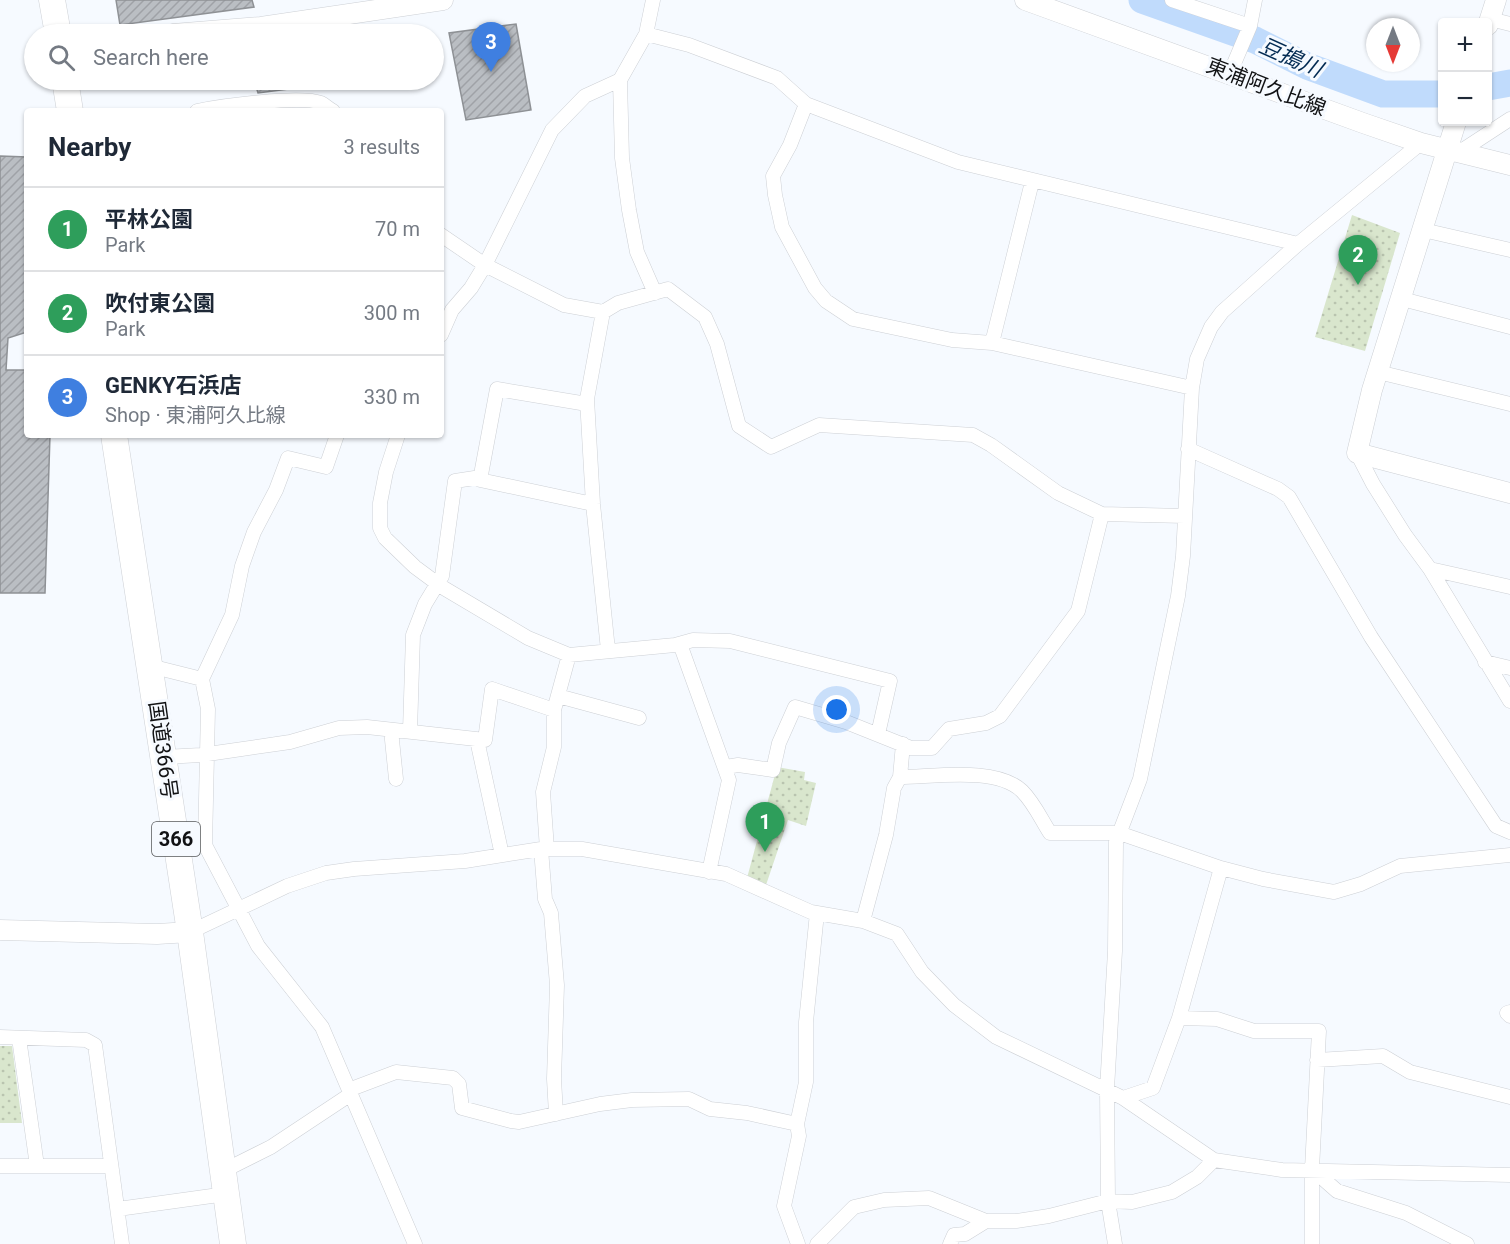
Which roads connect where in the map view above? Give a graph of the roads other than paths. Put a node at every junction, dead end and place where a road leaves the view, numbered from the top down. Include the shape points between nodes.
1 (52, 0) edge
2 (443, 0) edge
3 (653, 0) edge
4 (1025, 0) edge
5 (1172, 0) edge
6 (1255, 0) edge
7 (1496, 0) edge
8 (1490, 18) edge
9 (1492, 22) edge
10 (56, 24) edge
11 (281, 24) edge
12 (1510, 24) edge
13 (1250, 26) junction
14 (646, 34) junction
15 (1232, 68) junction
16 (620, 80) junction
17 (66, 90) edge
18 (806, 104) junction
19 (69, 108) edge
20 (209, 108) edge
21 (328, 108) edge
22 (1510, 119) edge
23 (1455, 126) edge
24 (1421, 143) junction
25 (1452, 148) junction
26 (1510, 165) edge
27 (1032, 182) junction
28 (1423, 230) junction
29 (444, 237) edge
30 (1298, 244) junction
31 (1510, 250) edge
32 (485, 265) junction
33 (655, 293) junction
34 (1402, 299) junction
35 (603, 312) junction
36 (1510, 327) edge
37 (444, 328) edge
38 (992, 343) junction
39 (1378, 372) junction
40 (1192, 388) junction
41 (587, 404) junction
42 (1510, 404) edge
43 (114, 438) edge
44 (336, 438) edge
45 (397, 438) edge
46 (1188, 449) junction
47 (1357, 453) junction
48 (481, 477) junction
49 (1510, 493) edge
50 (593, 504) junction
51 (1102, 514) junction
52 (1185, 516) junction
53 (1430, 569) junction
54 (436, 583) junction
55 (1510, 587) edge
56 (680, 644) junction
57 (608, 650) junction
58 (569, 654) junction
59 (1485, 662) junction
60 (150, 666) junction
61 (1510, 668) edge
62 (202, 679) junction
63 (1510, 701) edge
64 (556, 703) junction
65 (639, 718) dead end
66 (391, 730) junction
67 (410, 731) junction
68 (878, 734) junction
69 (477, 740) junction
70 (903, 744) junction
71 (208, 753) junction
72 (164, 757) junction
73 (726, 767) junction
74 (900, 777) junction
75 (396, 779) dead end
76 (1510, 832) edge
77 (1119, 833) junction
78 (544, 849) junction
79 (502, 855) junction
80 (1510, 855) edge
81 (1221, 868) junction
82 (709, 872) junction
83 (240, 909) junction
84 (817, 913) junction
85 (863, 921) junction
86 (0, 930) edge
87 (190, 932) junction
88 (1179, 1018) junction
89 (0, 1037) edge
90 (19, 1038) junction
91 (1317, 1060) junction
92 (1107, 1089) junction
93 (351, 1092) junction
94 (1510, 1097) edge
95 (1124, 1098) junction
96 (556, 1114) junction
97 (796, 1124) junction
98 (1214, 1160) junction
99 (0, 1166) edge
100 (37, 1166) junction
101 (111, 1166) junction
102 (1312, 1169) junction
103 (1510, 1175) edge
104 (224, 1182) junction
105 (1108, 1201) junction
106 (118, 1209) junction
107 (986, 1221) junction
108 (122, 1244) edge
109 (232, 1244) edge
110 (415, 1244) edge
111 (798, 1244) edge
112 (817, 1244) edge
113 (950, 1244) edge
114 (1115, 1244) edge
115 (1312, 1244) edge
116 (1467, 1244) edge

1 - 10 highway
2 - 11 main road
3 - 14 street
4 - 15 main road, 東浦阿久比線
5 - 13 street
6 - 13 street
7 - 8 main road
9 - 12 street
13 - 15 street
14 - 16 street
14 - 18 street via 689,45 777,78
15 - 24 main road, 東浦阿久比線
16 - 32 street via 585,96 552,130
16 - 33 street via 622,158 629,210 637,252
17 - 19 highway
18 - 27 street via 958,162
18 - 38 street via 773,176 783,227 815,288 826,301 853,319 952,340
20 - 21 street via 303,100
22 - 25 street
23 - 25 main road
24 - 25 main road, 東浦阿久比線
24 - 30 street
25 - 26 main road, 東浦阿久比線
25 - 28 main road
27 - 30 street
27 - 38 street
28 - 31 street
28 - 34 main road
29 - 32 street
30 - 40 street via 1222,312 1197,359
32 - 35 street via 564,305
32 - 37 street via 452,310
33 - 35 street via 618,303
33 - 51 street via 668,290 705,317 717,344 739,426 771,447 819,425 973,435 1058,493
34 - 36 street
34 - 39 main road
35 - 41 street
38 - 40 street
39 - 42 street
39 - 47 main road
40 - 46 street
41 - 48 street via 497,389
41 - 50 street
43 - 60 highway, 国道366号 / 366
44 - 62 street via 326,467 288,458 254,532 232,615
45 - 54 street via 382,490 380,528 392,547
46 - 52 street
46 - 76 street via 1289,497 1371,637 1496,826
47 - 49 main road
47 - 53 street via 1405,535
48 - 50 street via 480,480
48 - 54 street via 455,481 442,576
50 - 57 street
51 - 52 street
51 - 70 street via 1078,611 1000,716 986,723 949,729 932,748
52 - 77 street via 1178,596 1164,664 1140,779
53 - 55 street
53 - 59 street
54 - 58 street via 528,638
54 - 67 street via 413,635
56 - 57 street
56 - 68 street via 693,640 730,641 890,681
56 - 73 street
57 - 58 street
58 - 64 street
59 - 61 street
59 - 63 street
60 - 62 street
60 - 72 highway, 国道366号 / 366
62 - 71 street via 208,709
64 - 65 street
64 - 69 street via 492,689 485,740
64 - 78 street via 554,747 543,792
66 - 67 street
66 - 71 street via 339,728 290,742
66 - 75 street
67 - 69 street
68 - 70 street
68 - 73 street via 795,707 779,743 773,770
69 - 79 street
70 - 74 street
71 - 72 street
71 - 83 street via 205,845
72 - 87 highway, 国道366号 / 366
73 - 82 street via 726,799
74 - 77 street via 990,777 1020,789 1050,833
74 - 85 street via 894,788
77 - 81 street
77 - 92 street
78 - 79 street
78 - 82 street via 582,849
78 - 96 street via 545,898 551,913 557,985
79 - 83 street via 326,873 287,886
80 - 81 street via 1400,866 1334,892
81 - 88 street
82 - 84 street via 746,882
83 - 87 street
83 - 93 street via 258,946 322,1027
84 - 85 street
84 - 97 street via 806,1022 806,1082
85 - 92 street via 897,934 922,972 954,1005 996,1037
86 - 87 main road
87 - 104 highway, 国道366号 / 366
88 - 91 street via 1217,1019 1254,1030 1320,1030
88 - 95 street via 1153,1088
89 - 90 street
90 - 100 street
90 - 101 street via 93,1042
91 - 94 street via 1383,1056 1410,1072
91 - 102 street
92 - 95 street
92 - 105 street
93 - 96 street via 396,1072 453,1078 459,1084 462,1108 519,1122
93 - 104 street
93 - 110 street
95 - 98 street
96 - 97 street via 632,1100 689,1099 710,1109
97 - 111 street via 799,1136 784,1206
98 - 102 street via 1282,1170
98 - 105 street via 1197,1177 1172,1192 1132,1202
99 - 100 street
100 - 101 street
101 - 106 street
102 - 103 street
102 - 115 street
102 - 116 street via 1337,1191 1406,1213
104 - 106 street
104 - 109 highway, 国道366号 / 366
105 - 107 street via 1049,1216
105 - 114 street
106 - 108 street
107 - 112 street via 929,1198 884,1200 854,1207
107 - 113 street via 954,1235

